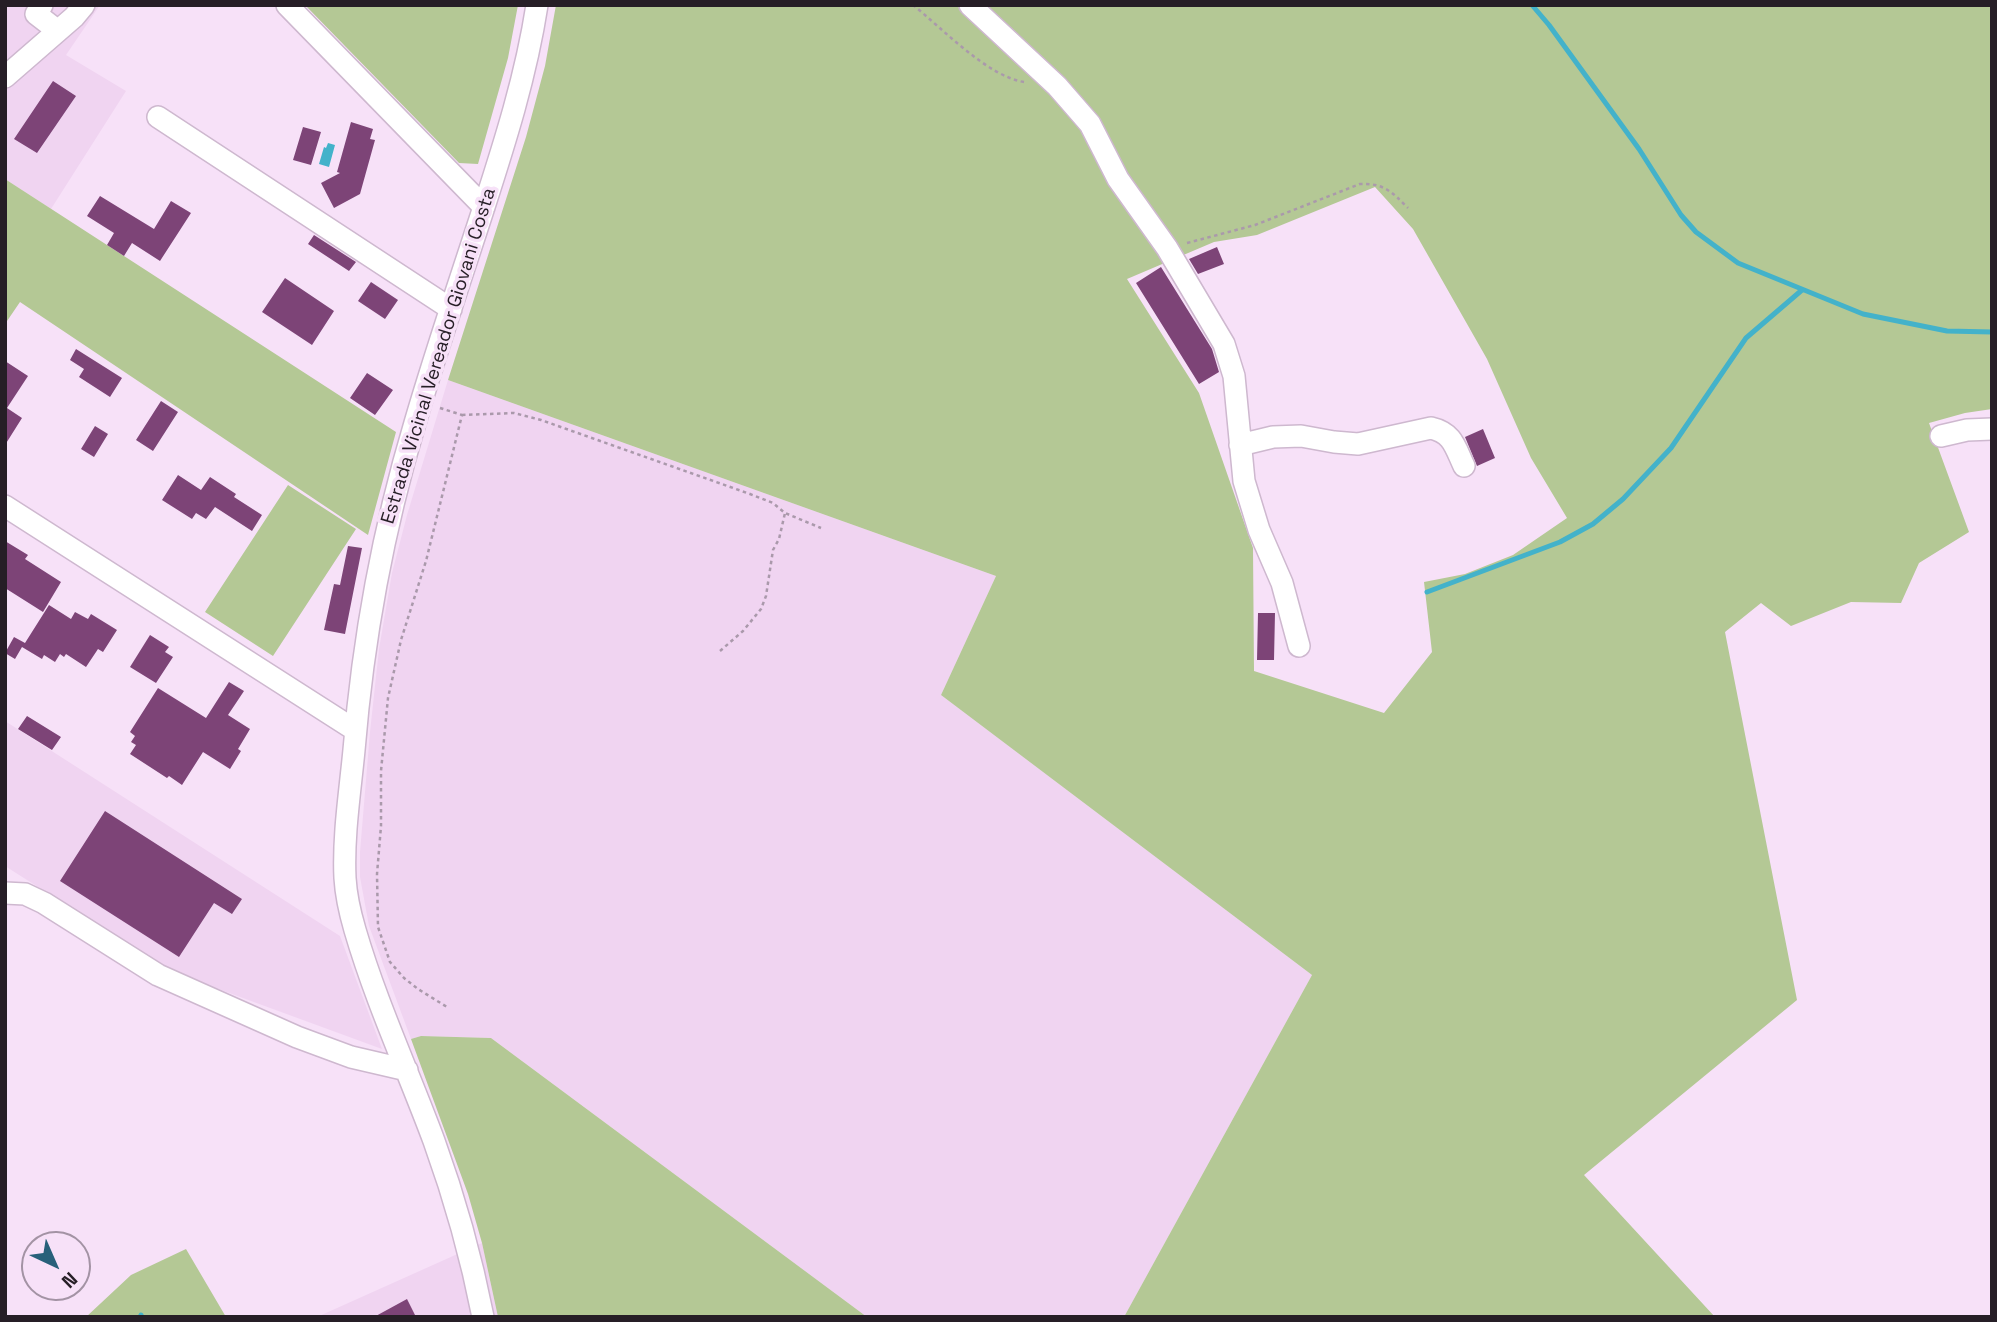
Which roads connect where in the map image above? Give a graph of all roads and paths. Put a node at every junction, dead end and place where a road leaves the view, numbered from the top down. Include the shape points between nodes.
1 (43, 5) edge
2 (84, 5) edge
3 (287, 5) edge
4 (537, 5) edge
5 (913, 5) edge
6 (970, 5) edge
7 (58, 31) junction
8 (5, 78) edge
9 (1057, 86) junction
10 (158, 117) dead end
11 (484, 206) junction
12 (1408, 208) dead end
13 (1167, 248) junction
14 (451, 309) junction
15 (424, 394) junction
16 (462, 415) junction
17 (1992, 429) edge
18 (1941, 436) dead end
19 (1240, 445) junction
20 (1464, 466) dead end
21 (5, 506) edge
22 (785, 513) junction
23 (821, 528) dead end
24 (1299, 646) dead end
25 (720, 651) dead end
26 (355, 730) junction
27 (5, 893) edge
28 (447, 1007) dead end
29 (407, 1070) junction
30 (483, 1317) edge

1 - 7 street via 36,14
2 - 7 street
3 - 11 street
4 - 11 street, Estrada Vicinal Vereador Giovani Costa via 509,132
5 - 9 path via 987,67 1016,80
6 - 9 street
7 - 8 street
9 - 13 street via 1090,124 1118,179
10 - 14 street
11 - 14 street, Estrada Vicinal Vereador Giovani Costa
12 - 13 path via 1375,183 1360,184 1255,225
13 - 19 street via 1224,344 1234,376
14 - 15 street, Estrada Vicinal Vereador Giovani Costa
15 - 16 path via 439,408
15 - 26 street, Estrada Vicinal Vereador Giovani Costa via 377,570
16 - 22 path via 524,415 750,494
16 - 28 path via 388,698 377,874 378,927 390,962 404,978
17 - 18 street
19 - 20 street via 1301,436 1358,444 1431,428 1452,440
19 - 24 street via 1244,481 1282,583
21 - 26 street
22 - 23 path
22 - 25 path via 761,610
26 - 29 street, Estrada Vicinal Vereador Giovani Costa via 345,851 349,907
27 - 29 street via 25,894 44,903 158,975 285,1032 351,1057
29 - 30 street, Estrada Vicinal Vereador Giovani Costa via 467,1240

